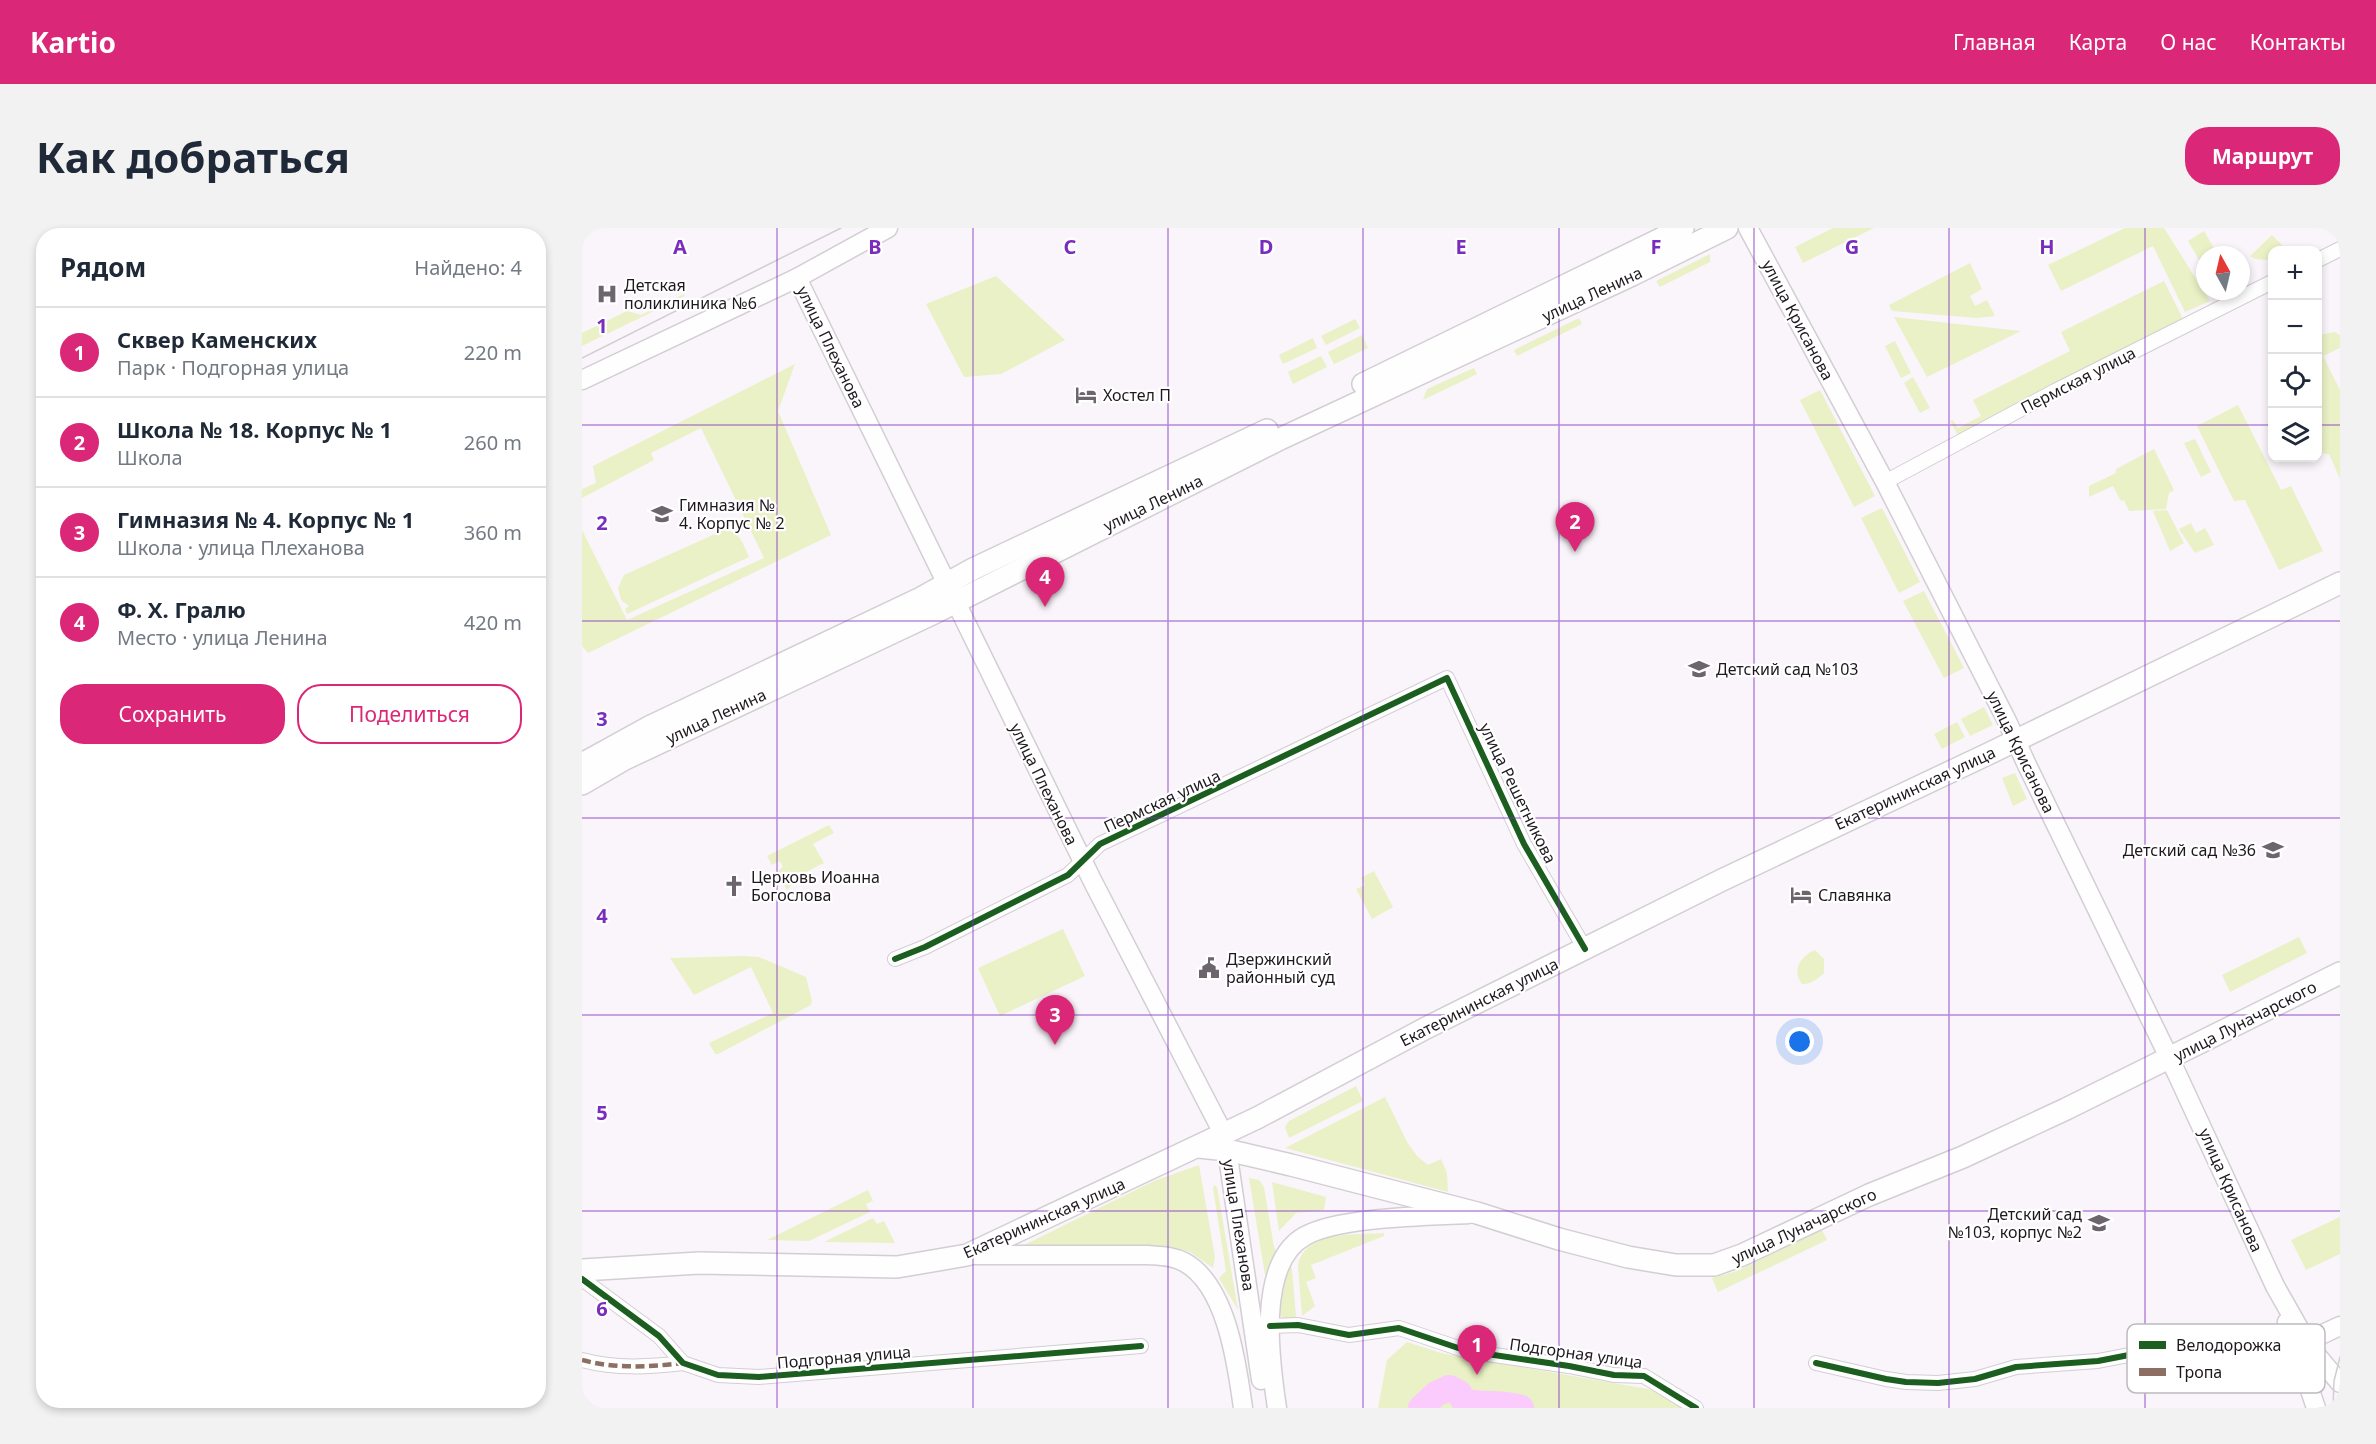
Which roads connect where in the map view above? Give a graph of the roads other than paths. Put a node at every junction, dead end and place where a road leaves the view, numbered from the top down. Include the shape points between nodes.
1 (888, 228) edge
2 (1683, 228) edge
3 (1727, 228) edge
4 (1748, 228) edge
5 (2340, 249) edge
6 (2322, 258) edge
7 (796, 279) junction
8 (2268, 284) edge
9 (582, 380) edge
10 (1885, 482) junction
11 (2340, 583) edge
12 (952, 593) junction
13 (1447, 678) joint
14 (2016, 740) junction
15 (582, 764) edge
16 (582, 784) edge
17 (1083, 860) junction
18 (1586, 949) junction
19 (895, 959) dead end
20 (2340, 974) edge
21 (2169, 1059) junction
22 (1226, 1142) junction
23 (1478, 1213) junction
24 (968, 1256) junction
25 (582, 1270) edge
26 (582, 1279) edge
27 (2292, 1324) edge
28 (1270, 1326) junction
29 (2340, 1326) edge
30 (2325, 1333) edge
31 (1141, 1346) dead end
32 (2127, 1355) edge
33 (582, 1360) edge
34 (684, 1363) junction
35 (1816, 1363) dead end
36 (2325, 1363) edge
37 (2337, 1372) edge
38 (2311, 1393) edge
39 (1243, 1408) edge
40 (1265, 1408) edge
41 (1277, 1408) edge
42 (1696, 1408) edge
43 (2316, 1408) edge

1 - 7 main road
2 - 12 main road, улица Ленина via 973,569
3 - 12 main road, улица Ленина
4 - 10 main road, улица Крисанова
5 - 6 street
7 - 9 main road
7 - 12 main road, улица Плеханова
8 - 10 street, Пермская улица
10 - 14 main road, улица Крисанова
11 - 14 main road, Екатерининская улица
12 - 15 main road, улица Ленина via 651,726
12 - 16 main road, улица Ленина
12 - 17 main road, улица Плеханова
13 - 17 street, Пермская улица via 1100,844
13 - 18 street, улица Решетникова via 1524,844
14 - 18 main road, Екатерининская улица
14 - 21 main road, улица Крисанова
17 - 19 street, Пермская улица via 1068,874
17 - 22 main road, улица Плеханова
18 - 22 main road, Екатерининская улица via 1426,1028
20 - 21 main road, улица Луначарского
21 - 23 main road, улица Луначарского via 1963,1157 1714,1265 1637,1259
21 - 27 main road, улица Крисанова
22 - 23 main road, улица Луначарского
22 - 24 main road, Екатерининская улица via 1199,1147
22 - 40 main road, улица Плеханова
23 - 28 main road via 1360,1223 1306,1236 1291,1247 1280,1268
24 - 25 main road, Екатерининская улица via 897,1267 699,1263
24 - 39 main road via 1148,1255 1186,1263 1211,1291 1228,1328
26 - 34 street, Подгорная улица via 659,1336
28 - 41 main road
28 - 42 street, Подгорная улица via 1298,1325 1349,1335 1399,1328 1467,1351 1644,1376
29 - 30 main road
31 - 34 street, Подгорная улица via 743,1378 718,1375
32 - 35 street via 2085,1363 2016,1366 1975,1379 1938,1383 1886,1379
33 - 34 street, Подгорная улица via 643,1366
36 - 37 main road, улица Крисанова
38 - 43 main road, улица Крисанова

